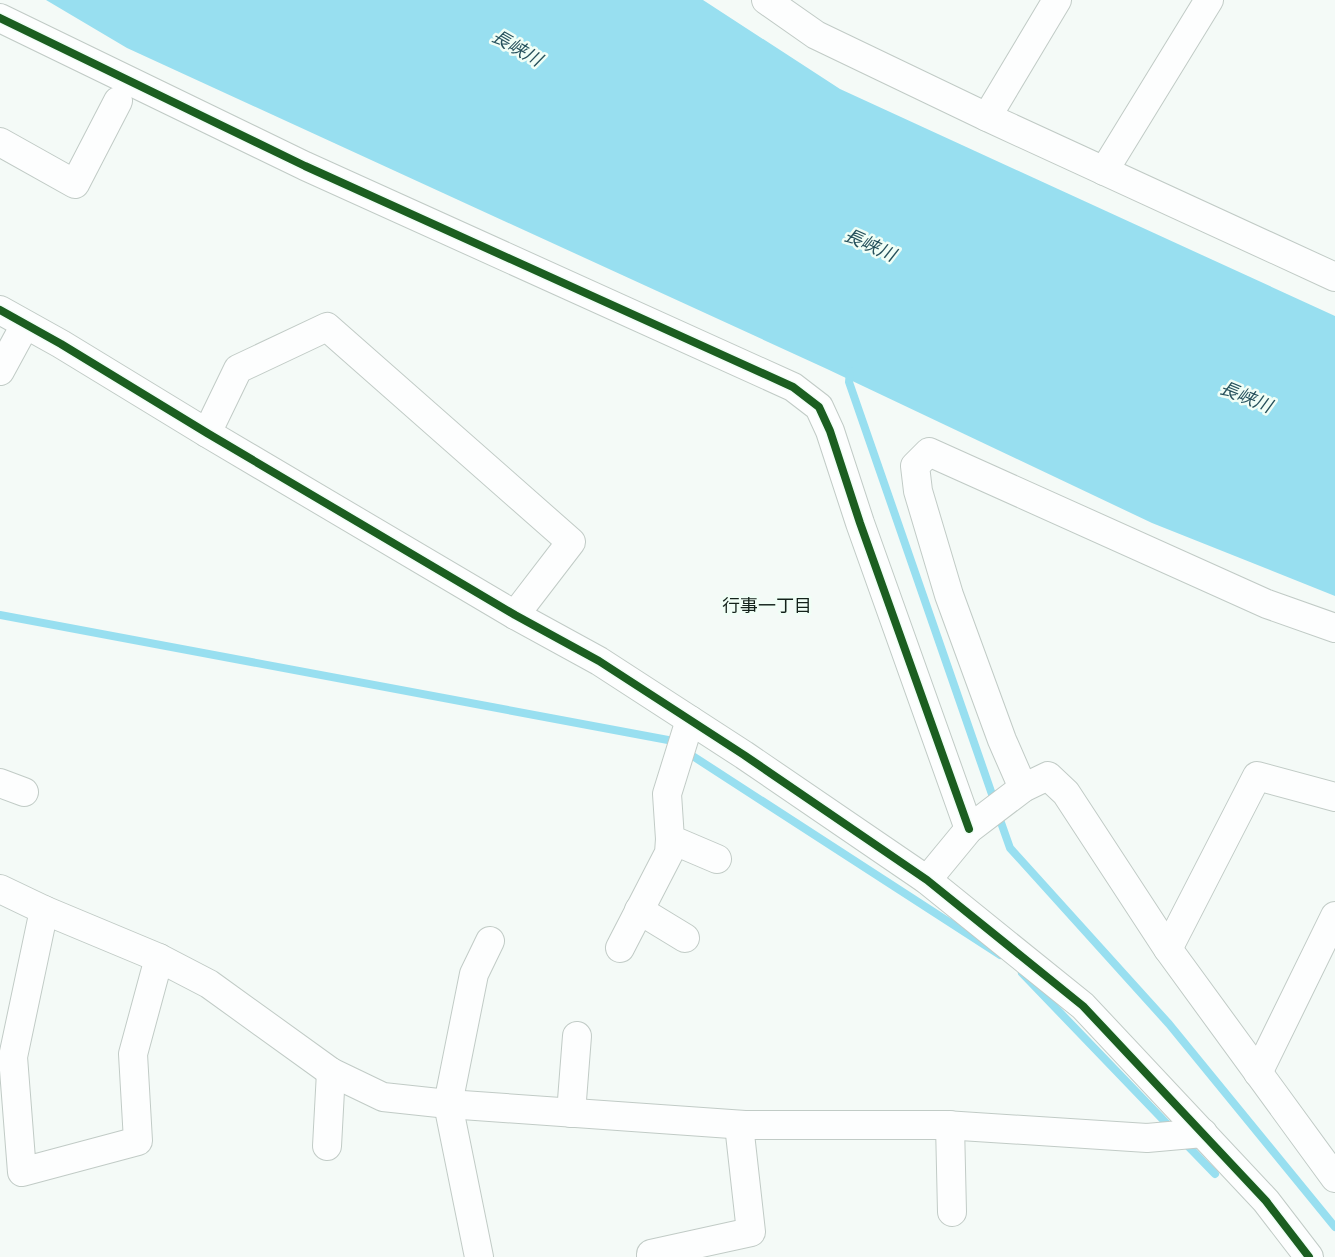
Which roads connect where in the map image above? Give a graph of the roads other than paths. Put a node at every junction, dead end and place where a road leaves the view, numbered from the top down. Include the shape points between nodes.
1 (766, 0) edge
2 (1057, 0) edge
3 (1209, 0) edge
4 (0, 18) edge
5 (118, 102) dead end
6 (987, 117) junction
7 (0, 142) edge
8 (1104, 171) junction
9 (1335, 277) edge
10 (0, 310) edge
11 (25, 325) junction
12 (0, 371) edge
13 (207, 434) junction
14 (515, 614) junction
15 (1335, 628) edge
16 (690, 720) junction
17 (1023, 788) junction
18 (1335, 798) edge
19 (975, 825) junction
20 (670, 839) junction
21 (717, 859) dead end
22 (927, 880) junction
23 (0, 889) edge
24 (44, 910) junction
25 (639, 910) junction
26 (1335, 916) edge
27 (685, 938) dead end
28 (490, 941) dead end
29 (620, 948) dead end
30 (1168, 949) junction
31 (159, 958) junction
32 (577, 1036) dead end
33 (331, 1072) junction
34 (1258, 1073) junction
35 (448, 1104) junction
36 (571, 1113) junction
37 (738, 1125) junction
38 (950, 1125) junction
39 (1203, 1133) junction
40 (327, 1146) dead end
41 (1335, 1178) edge
42 (952, 1212) dead end
43 (478, 1257) edge
44 (651, 1257) edge
45 (1309, 1257) edge

1 - 6 street via 816,35
2 - 6 street
3 - 8 street
4 - 19 street via 305,166 793,387 819,407
5 - 7 street via 75,184
6 - 8 street
8 - 9 street
10 - 11 street
11 - 12 street
11 - 13 street
13 - 14 street
13 - 14 street via 238,369 327,327 571,542
14 - 16 street via 599,661
15 - 17 street via 1267,604 929,452 915,466 918,491 948,595
16 - 20 street via 667,794
16 - 22 street
17 - 19 street
17 - 30 street via 1048,776 1066,793
18 - 30 street via 1257,776
19 - 22 street
20 - 21 street
20 - 25 street via 669,853
22 - 39 street via 1083,1006
23 - 24 street
24 - 31 street
24 - 31 street via 13,1057 22,1172 138,1141 133,1054
25 - 27 street
25 - 29 street
26 - 34 street
28 - 35 street via 474,974
30 - 34 street
31 - 33 street via 209,984
32 - 36 street
33 - 35 street via 383,1097
33 - 40 street
34 - 41 street
35 - 36 street
35 - 43 street
36 - 37 street
37 - 38 street
37 - 44 street via 751,1232 651,1254
38 - 39 street via 1147,1138
38 - 42 street
39 - 45 street via 1266,1201

